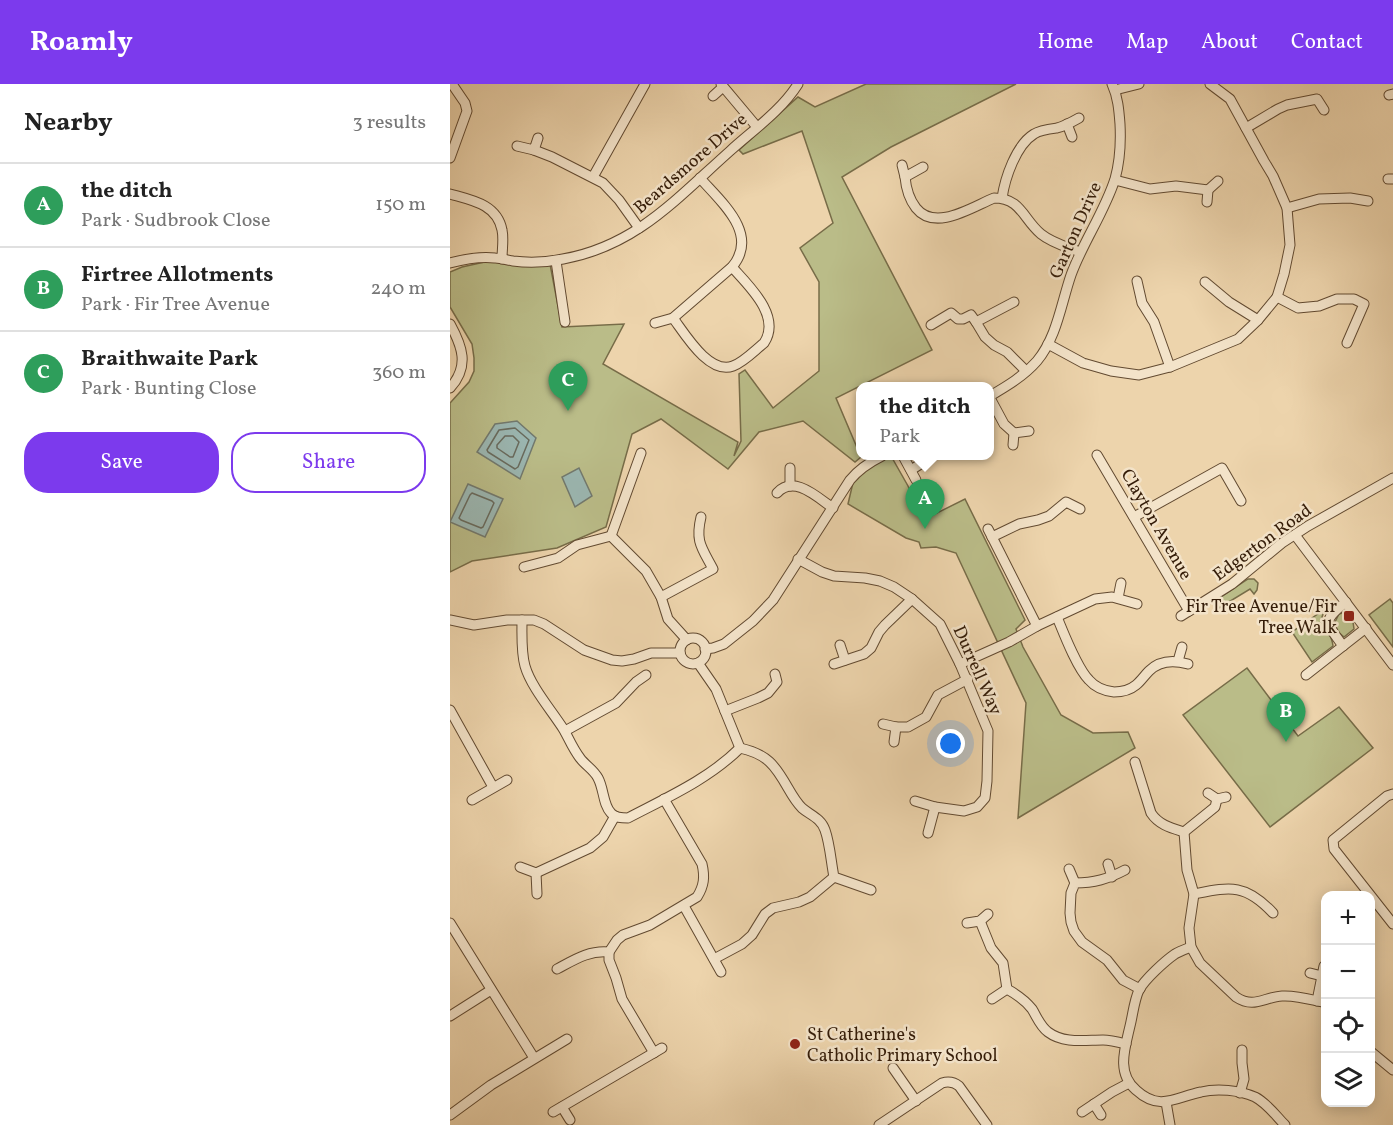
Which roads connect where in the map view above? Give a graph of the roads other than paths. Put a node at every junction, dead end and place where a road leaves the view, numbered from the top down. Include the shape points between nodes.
1 (645, 84) edge
2 (798, 84) edge
3 (1138, 84) edge
4 (1210, 84) edge
5 (456, 85) edge
6 (722, 86) edge
7 (1113, 87) edge
8 (1316, 87) dead end
9 (713, 96) dead end
10 (1317, 99) junction
11 (1324, 110) dead end
12 (1079, 118) dead end
13 (1066, 124) junction
14 (757, 127) junction
15 (1246, 128) junction
16 (1072, 137) dead end
17 (538, 138) dead end
18 (517, 146) dead end
19 (452, 147) edge
20 (534, 150) junction
21 (450, 158) edge
22 (902, 165) dead end
23 (923, 167) dead end
24 (593, 177) junction
25 (905, 177) junction
26 (700, 178) junction
27 (1114, 180) junction
28 (1218, 181) dead end
29 (1208, 190) junction
30 (1002, 198) junction
31 (455, 199) edge
32 (1368, 201) dead end
33 (1207, 202) dead end
34 (1287, 208) junction
35 (639, 228) junction
36 (1080, 252) junction
37 (502, 259) junction
38 (556, 261) junction
39 (450, 263) edge
40 (732, 267) junction
41 (1137, 281) dead end
42 (1205, 282) dead end
43 (1277, 297) junction
44 (1014, 302) dead end
45 (673, 318) junction
46 (1258, 320) junction
47 (565, 322) dead end
48 (976, 322) junction
49 (656, 323) dead end
50 (450, 324) edge
51 (931, 325) dead end
52 (1347, 343) dead end
53 (1048, 344) junction
54 (1170, 367) junction
55 (1026, 371) junction
56 (450, 388) edge
57 (994, 395) edge
58 (994, 405) edge
59 (1029, 431) dead end
60 (1014, 433) junction
61 (1013, 445) dead end
62 (641, 453) dead end
63 (1097, 455) dead end
64 (873, 460) edge
65 (905, 460) edge
66 (922, 464) dead end
67 (790, 468) dead end
68 (911, 470) junction
69 (1393, 478) edge
70 (916, 480) dead end
71 (790, 486) junction
72 (777, 494) dead end
73 (1241, 501) dead end
74 (833, 508) junction
75 (1080, 509) dead end
76 (701, 517) dead end
77 (1134, 517) junction
78 (1294, 535) junction
79 (611, 536) junction
80 (798, 559) junction
81 (524, 567) dead end
82 (1121, 583) dead end
83 (661, 597) junction
84 (1118, 598) junction
85 (912, 599) junction
86 (1346, 602) junction
87 (1137, 604) dead end
88 (1185, 613) joint
89 (1057, 617) junction
90 (450, 620) edge
91 (522, 620) junction
92 (1037, 626) junction
93 (1366, 628) junction
94 (687, 640) junction
95 (840, 645) dead end
96 (1343, 646) junction
97 (1182, 647) dead end
98 (705, 649) junction
99 (680, 652) junction
100 (845, 660) junction
101 (698, 663) junction
102 (834, 664) dead end
103 (960, 664) junction
104 (1393, 665) edge
105 (646, 675) dead end
106 (1306, 675) dead end
107 (968, 679) junction
108 (779, 680) dead end
109 (450, 710) edge
110 (725, 711) junction
111 (883, 724) dead end
112 (896, 727) junction
113 (565, 731) junction
114 (894, 742) dead end
115 (740, 748) junction
116 (1136, 762) dead end
117 (1150, 771) dead end
118 (1139, 775) junction
119 (507, 780) dead end
120 (493, 787) junction
121 (1208, 793) dead end
122 (1393, 795) edge
123 (664, 799) junction
124 (472, 800) dead end
125 (915, 801) dead end
126 (935, 807) junction
127 (615, 816) junction
128 (1184, 832) junction
129 (928, 833) dead end
130 (1108, 864) dead end
131 (520, 867) dead end
132 (1069, 869) dead end
133 (1125, 870) dead end
134 (536, 873) junction
135 (834, 877) junction
136 (1112, 877) junction
137 (1075, 883) junction
138 (864, 890) dead end
139 (537, 894) dead end
140 (1194, 894) junction
141 (684, 906) junction
142 (1273, 913) dead end
143 (988, 914) dead end
144 (980, 921) junction
145 (450, 923) edge
146 (967, 923) dead end
147 (1393, 924) edge
148 (1191, 947) junction
149 (609, 952) junction
150 (714, 959) junction
151 (557, 969) dead end
152 (721, 972) dead end
153 (1310, 972) dead end
154 (1006, 989) junction
155 (1140, 989) junction
156 (491, 990) junction
157 (992, 999) dead end
158 (1321, 999) edge
159 (1321, 1002) edge
160 (450, 1016) edge
161 (567, 1039) dead end
162 (1126, 1044) junction
163 (1242, 1050) dead end
164 (1373, 1053) edge
165 (534, 1058) junction
166 (893, 1068) dead end
167 (1393, 1070) edge
168 (1129, 1083) junction
169 (1240, 1093) junction
170 (916, 1101) junction
171 (1166, 1102) junction
172 (1094, 1104) junction
173 (1082, 1112) dead end
174 (450, 1115) edge
175 (1101, 1115) dead end
176 (570, 1120) dead end
177 (879, 1125) edge
178 (987, 1125) edge
179 (1170, 1125) edge
180 (1285, 1125) edge

1 - 24 street
2 - 14 street, Beardsmore Drive
3 - 7 street
4 - 15 street via 1230,99
5 - 19 street via 467,111
6 - 9 street
6 - 14 street
7 - 27 street, Garton Drive via 1119,108 1120,145
8 - 10 street
10 - 11 street
10 - 15 street via 1287,105
12 - 13 street
13 - 16 street
13 - 30 street via 1034,134 1023,143
14 - 26 street, Beardsmore Drive
15 - 34 street
17 - 20 street
18 - 20 street
19 - 21 street
20 - 24 street
22 - 25 street
23 - 25 street
24 - 35 street via 614,193
25 - 30 street via 914,206 932,218 948,217
26 - 35 street, Beardsmore Drive
26 - 40 street via 738,226 740,251
27 - 29 street via 1150,189 1176,186
27 - 36 street, Garton Drive
28 - 29 street
29 - 33 street
30 - 36 street via 1010,200 1050,240
31 - 37 street via 484,205 496,216 502,229
32 - 34 street via 1351,194
34 - 43 street via 1290,245
35 - 38 street, Beardsmore Drive via 605,248
36 - 53 street, Garton Drive
37 - 38 street, Beardsmore Drive
37 - 39 street, Beardsmore Drive
38 - 47 street via 557,303
40 - 45 street
40 - 45 street via 762,303 769,328 764,343 734,365 716,366
41 - 54 street via 1142,303 1154,322
42 - 46 street
43 - 46 street
43 - 52 street via 1298,308 1337,299 1354,299 1364,304
44 - 48 street
45 - 49 street
46 - 54 street via 1238,339
48 - 51 street via 971,315 958,319 951,313
48 - 55 street via 985,337
50 - 56 street via 462,360 458,377
53 - 54 street via 1083,363 1111,372 1139,375
53 - 55 street, Garton Drive
55 - 57 street, Garton Drive
58 - 60 street
59 - 60 street
60 - 61 street
62 - 79 street
63 - 77 street, Clayton Avenue
64 - 74 street via 855,474
65 - 68 street
66 - 68 street
67 - 71 street
68 - 70 street
69 - 78 street, Edgerton Road
71 - 72 street
71 - 74 street via 804,489
73 - 77 street via 1222,468
74 - 80 street
75 - 92 street via 1068,498 1044,518 990,533
76 - 83 street via 699,543 713,569
77 - 88 street, Clayton Avenue
78 - 86 street
78 - 88 street, Edgerton Road via 1232,584
79 - 81 street
79 - 83 street via 646,571
80 - 85 street, Durrell Way via 834,576 880,581
80 - 98 street via 773,600 753,621 724,644
82 - 84 street
83 - 94 street via 668,619
84 - 87 street
84 - 89 street via 1095,599
85 - 100 street via 879,632 871,648
85 - 103 street, Durrell Way via 940,624
86 - 93 street
86 - 96 street via 1329,621
89 - 92 street
89 - 97 street via 1084,674 1107,690 1126,691 1154,667 1166,662 1183,663
90 - 91 street via 474,625
91 - 99 street via 544,624 584,650 612,660
91 - 113 street via 525,666
92 - 103 street
93 - 96 street
93 - 104 street
94 - 98 street via 699,640
94 - 99 street
95 - 100 street
96 - 106 street
98 - 101 street
99 - 101 street via 690,664
100 - 102 street
101 - 110 street
103 - 107 street, Durrell Way
105 - 113 street via 616,703
107 - 112 street via 938,695 926,717 908,727
107 - 126 street, Durrell Way via 988,731 985,798 977,807 964,811
108 - 110 street via 768,693
109 - 120 street
110 - 115 street
111 - 112 street
112 - 114 street
113 - 127 street via 574,750 597,777 607,808
115 - 123 street via 715,770
115 - 135 street via 760,754 776,767 795,800 825,829
116 - 118 street
117 - 118 street
118 - 128 street via 1156,820
119 - 120 street
120 - 124 street
121 - 128 street via 1221,798
122 - 147 street via 1333,840 1332,845
123 - 127 street via 628,819
123 - 141 street via 704,873 702,890
125 - 126 street, Durrell Way
126 - 129 street
127 - 134 street via 603,837 590,848
128 - 140 street via 1187,870
130 - 136 street
131 - 134 street
132 - 137 street
133 - 136 street
134 - 139 street
135 - 138 street
135 - 150 street via 810,897 773,908 742,944
136 - 137 street
137 - 155 street via 1070,913 1074,931 1123,980
140 - 142 street via 1236,889 1263,897
140 - 148 street via 1189,928
141 - 149 street via 624,935
141 - 150 street
143 - 144 street
144 - 146 street
144 - 154 street via 991,948 1003,963
145 - 156 street
148 - 155 street via 1173,956
148 - 159 street via 1200,963 1242,1001 1258,1003 1282,996
149 - 151 street via 586,954
149 - 176 street via 622,999 658,1051 557,1109
150 - 152 street
153 - 158 street via 1323,971
154 - 157 street
154 - 162 street via 1027,1003 1042,1027 1057,1037
155 - 162 street
156 - 160 street
156 - 165 street
161 - 165 street
162 - 168 street via 1123,1064
163 - 169 street via 1238,1063 1244,1079
164 - 167 street
165 - 174 street
166 - 170 street
168 - 171 street via 1143,1095
168 - 172 street
169 - 171 street via 1209,1091
169 - 180 street via 1257,1099
170 - 177 street
170 - 178 street via 942,1083 951,1082 959,1086
171 - 179 street
172 - 173 street
172 - 175 street

